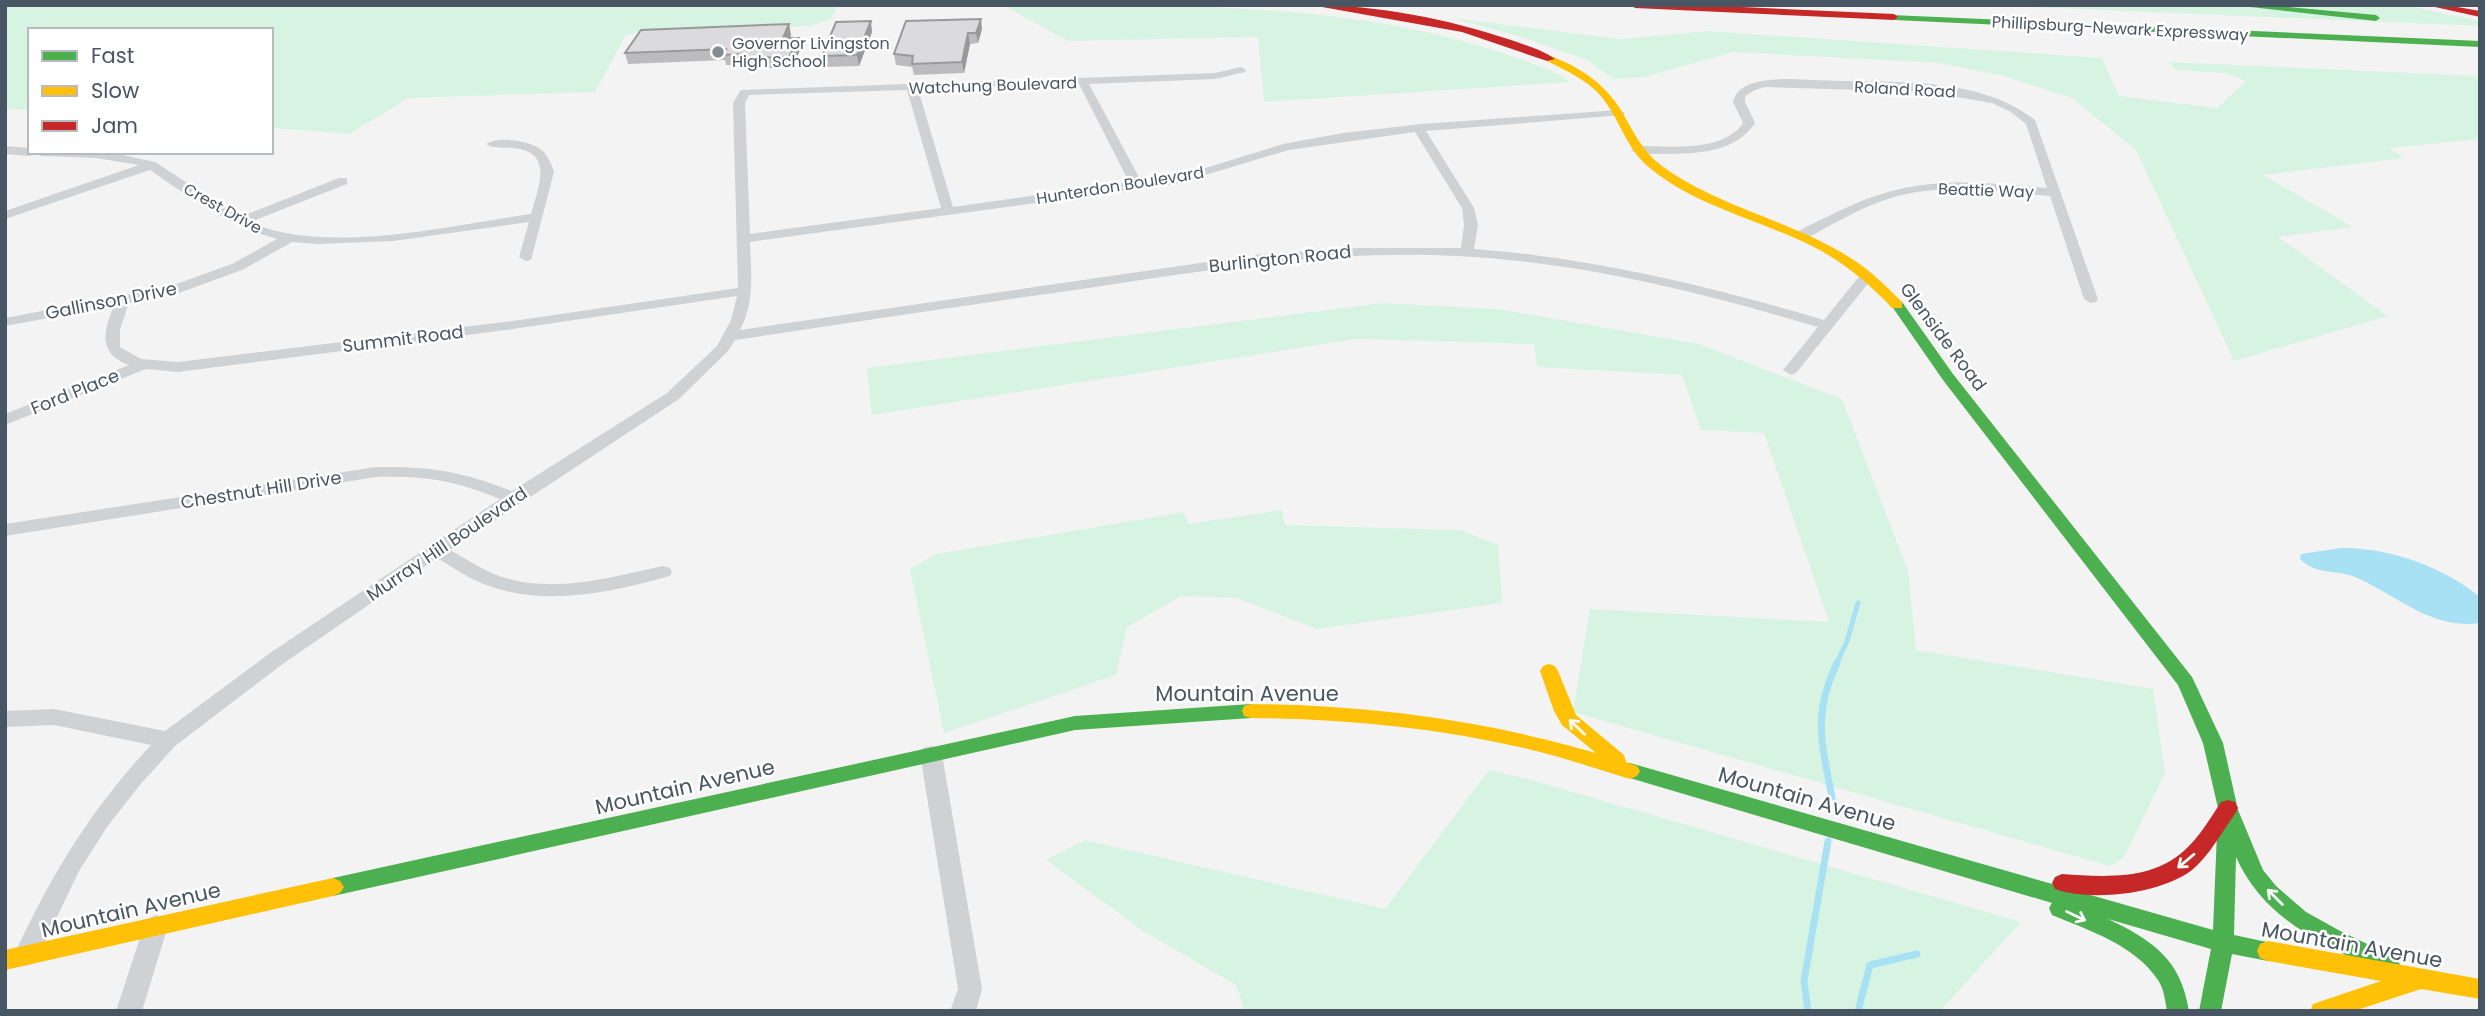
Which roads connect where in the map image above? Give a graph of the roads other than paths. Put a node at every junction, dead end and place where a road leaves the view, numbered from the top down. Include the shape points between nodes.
1 (1315, 5) edge
2 (1635, 5) edge
3 (1805, 5) edge
4 (2237, 5) edge
5 (2430, 5) edge
6 (2480, 14) edge
7 (2397, 20) dead end
8 (2439, 23) dead end
9 (2480, 27) edge
10 (2480, 35) edge
11 (2480, 44) edge
12 (1241, 70) dead end
13 (1083, 82) junction
14 (912, 87) junction
15 (744, 92) joint
16 (1619, 113) junction
17 (1420, 130) junction
18 (492, 144) dead end
19 (5, 150) edge
20 (1637, 150) junction
21 (28, 152) edge
22 (78, 154) edge
23 (151, 165) junction
24 (343, 181) dead end
25 (1137, 185) junction
26 (2056, 193) junction
27 (948, 211) junction
28 (5, 215) edge
29 (535, 217) junction
30 (241, 221) junction
31 (1800, 236) junction
32 (291, 237) junction
33 (745, 239) junction
34 (1467, 253) junction
35 (526, 257) dead end
36 (1867, 276) junction
37 (745, 290) junction
38 (2091, 299) dead end
39 (123, 300) junction
40 (5, 322) edge
41 (1826, 325) junction
42 (731, 336) junction
43 (145, 364) junction
44 (1791, 370) dead end
45 (5, 420) edge
46 (513, 498) junction
47 (5, 530) edge
48 (438, 551) junction
49 (663, 572) dead end
50 (1549, 671) dead end
51 (5, 719) edge
52 (167, 740) junction
53 (931, 754) junction
54 (1626, 768) junction
55 (2228, 808) junction
56 (1993, 875) junction
57 (156, 926) junction
58 (2223, 943) junction
59 (26, 955) junction
60 (5, 960) edge
61 (2418, 979) junction
62 (2480, 989) edge
63 (129, 1011) edge
64 (963, 1011) edge
65 (2178, 1011) edge
66 (2210, 1011) edge
67 (2321, 1011) edge

1 - 16 main road, Glenside Road via 1420,21 1537,54 1597,87
2 - 11 main road, Phillipsburg-Newark Expressway
3 - 10 main road, Phillipsburg-Newark Expressway
4 - 7 main road
5 - 6 main road
8 - 9 main road
12 - 13 street, Watchung Boulevard via 1215,76
13 - 14 street, Watchung Boulevard
13 - 25 street
14 - 15 street, Watchung Boulevard
14 - 27 street
15 - 33 street, Murray Hill Boulevard via 739,103
16 - 17 street, Hunterdon Boulevard
16 - 20 main road, Glenside Road
17 - 25 street, Hunterdon Boulevard via 1300,144 1205,174
17 - 34 street via 1468,208
18 - 29 street via 524,145 545,161 548,172
19 - 21 street
20 - 26 street, Roland Road via 1707,147 1735,140 1749,123 1738,98 1744,90 1759,85 1956,91 1997,101 2028,118
20 - 31 main road, Glenside Road via 1681,183
22 - 23 street, Crest Drive
23 - 28 street
23 - 30 street, Crest Drive
24 - 30 street
25 - 27 street, Hunterdon Boulevard
26 - 31 street, Beattie Way via 1959,187 1903,192 1883,196
26 - 38 street, Roland Road
27 - 33 street, Hunterdon Boulevard
29 - 32 street, Crest Drive via 353,240
29 - 35 street
30 - 32 street, Crest Drive
31 - 36 main road, Glenside Road
32 - 39 street, Gallinson Drive via 199,282
33 - 37 street, Murray Hill Boulevard
34 - 41 street, Burlington Road via 1572,263 1649,277
34 - 42 street, Burlington Road via 1346,251 1262,258
36 - 41 street
36 - 55 main road, Glenside Road via 1898,304 1936,363 2173,662 2213,743
37 - 42 street, Murray Hill Boulevard
37 - 43 street, Summit Road via 204,365
39 - 40 street, Gallinson Drive
39 - 43 street, Summit Road via 112,342 122,356
41 - 44 street
42 - 46 street, Murray Hill Boulevard via 673,396
43 - 45 street, Ford Place
46 - 47 street, Chestnut Hill Drive via 470,481 421,471 376,472
46 - 48 street, Murray Hill Boulevard
48 - 49 street via 497,582 533,588 575,590
48 - 52 street, Murray Hill Boulevard via 277,658
54 -> 50 main road via 1569,720
51 - 52 street via 54,717
52 - 59 street, Murray Hill Boulevard via 99,821 71,864
53 - 54 main road, Mountain Avenue via 1075,723 1129,717 1322,712 1460,728
53 - 57 main road, Mountain Avenue
53 - 64 street via 970,989
54 - 56 main road, Mountain Avenue
55 -> 56 main road via 2194,856 2152,880 2097,886
55 - 58 main road, Glenside Road
61 -> 55 main road via 2297,918 2258,879
56 - 58 main road, Mountain Avenue
56 -> 65 main road via 2149,956 2176,988
57 - 59 main road, Mountain Avenue
57 - 63 street
58 - 61 main road, Mountain Avenue
58 - 66 main road, Glenside Road
59 - 60 main road, Mountain Avenue
61 - 62 main road, Mountain Avenue
61 - 67 main road

